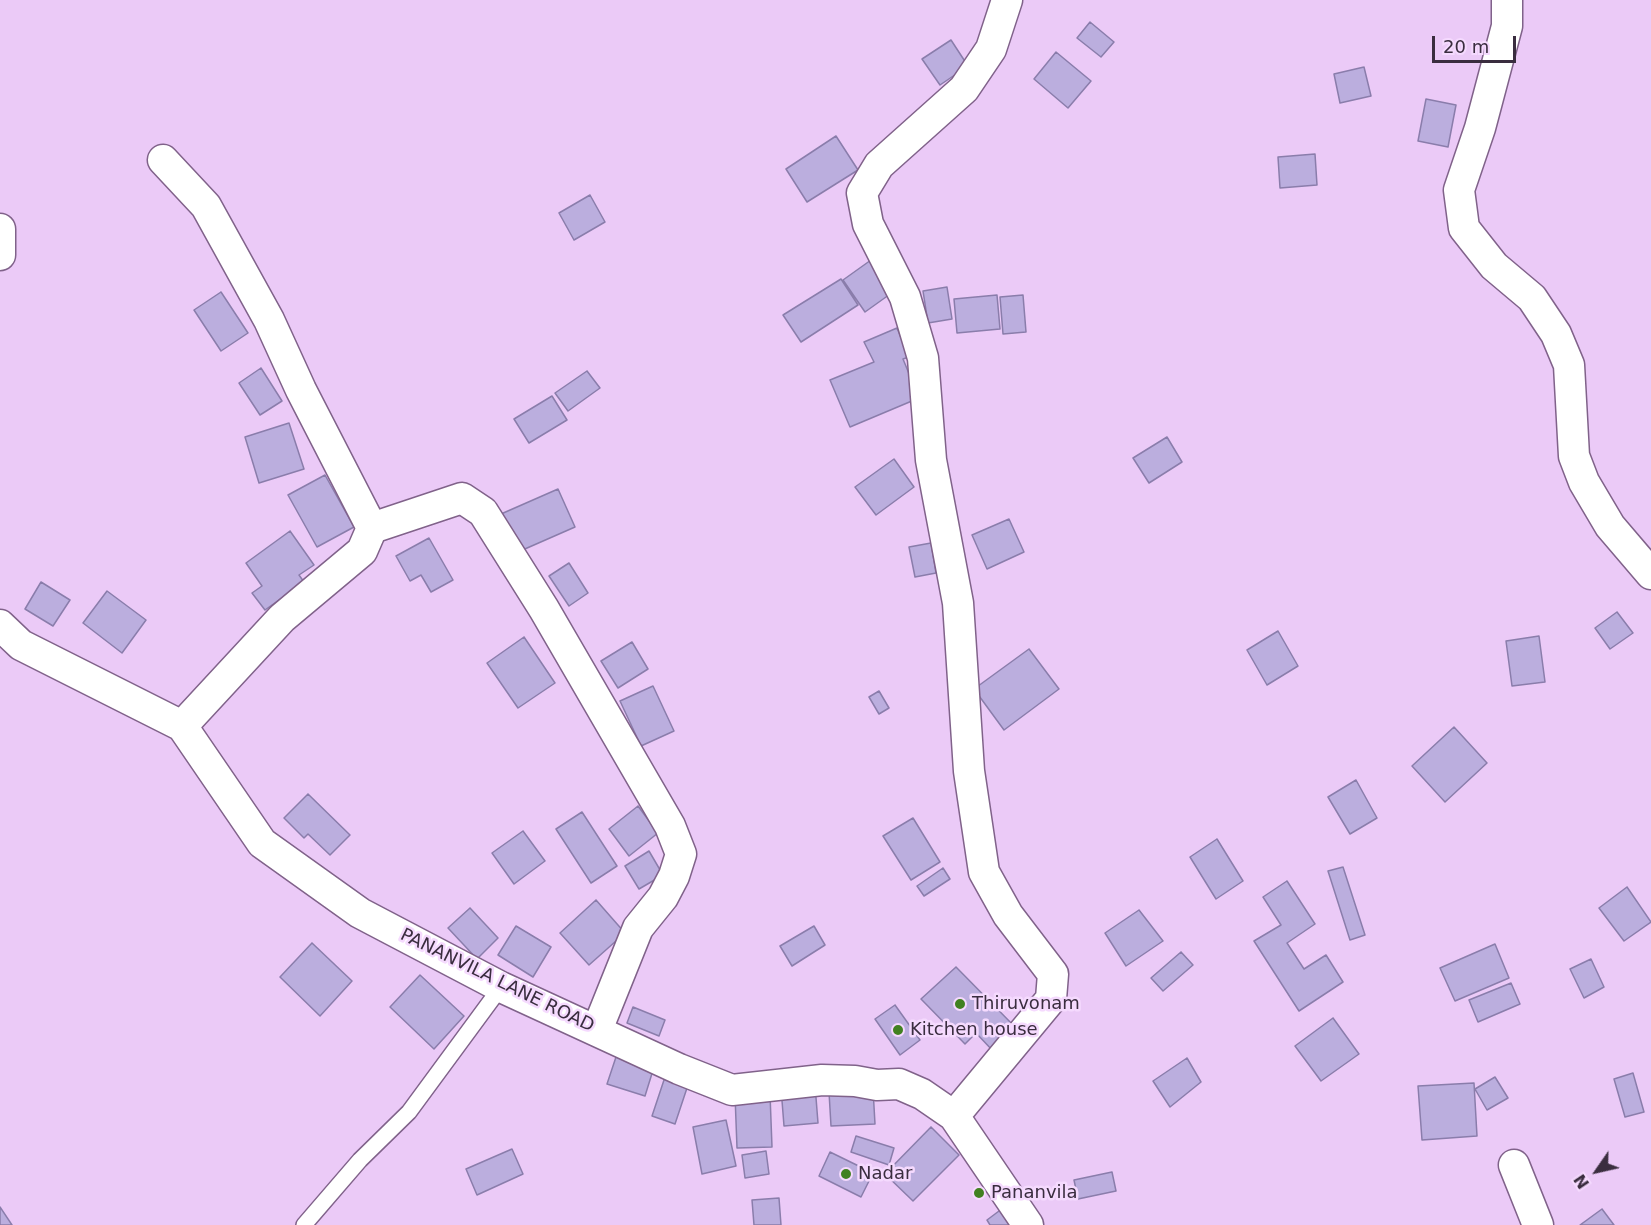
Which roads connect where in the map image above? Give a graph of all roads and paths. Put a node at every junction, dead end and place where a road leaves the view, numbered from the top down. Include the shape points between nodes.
1 (1007, 0) edge
2 (1507, 0) edge
3 (163, 160) dead end
4 (0, 229) edge
5 (0, 255) edge
6 (372, 528) junction
7 (1651, 574) edge
8 (0, 626) edge
9 (182, 726) junction
10 (501, 987) junction
11 (597, 1030) junction
12 (954, 1116) junction
13 (1514, 1165) dead end
14 (1535, 1224) edge
15 (304, 1225) edge
16 (1028, 1225) edge

1 - 12 street via 990,49 964,88 879,165 862,193 868,224 905,297 923,358 931,459 958,603 969,771 984,872 1008,915 1053,974 1051,999
2 - 7 street via 1508,26 1459,190 1464,228 1494,266 1532,298 1556,334 1569,365 1574,456 1584,482 1610,526
3 - 6 street via 206,206 269,320
4 - 5 street
6 - 9 street via 362,550 282,618
6 - 11 street via 462,498 483,512 670,826 681,854 674,876 638,928
8 - 9 street, PANANVILA LANE ROAD via 21,645
9 - 10 street, PANANVILA LANE ROAD via 262,843 360,913
10 - 11 street, PANANVILA LANE ROAD
10 - 15 lane via 409,1112 360,1160
11 - 12 street, PANANVILA LANE ROAD via 732,1090 822,1080 899,1084
12 - 16 street, PANANVILA LANE ROAD
13 - 14 street

